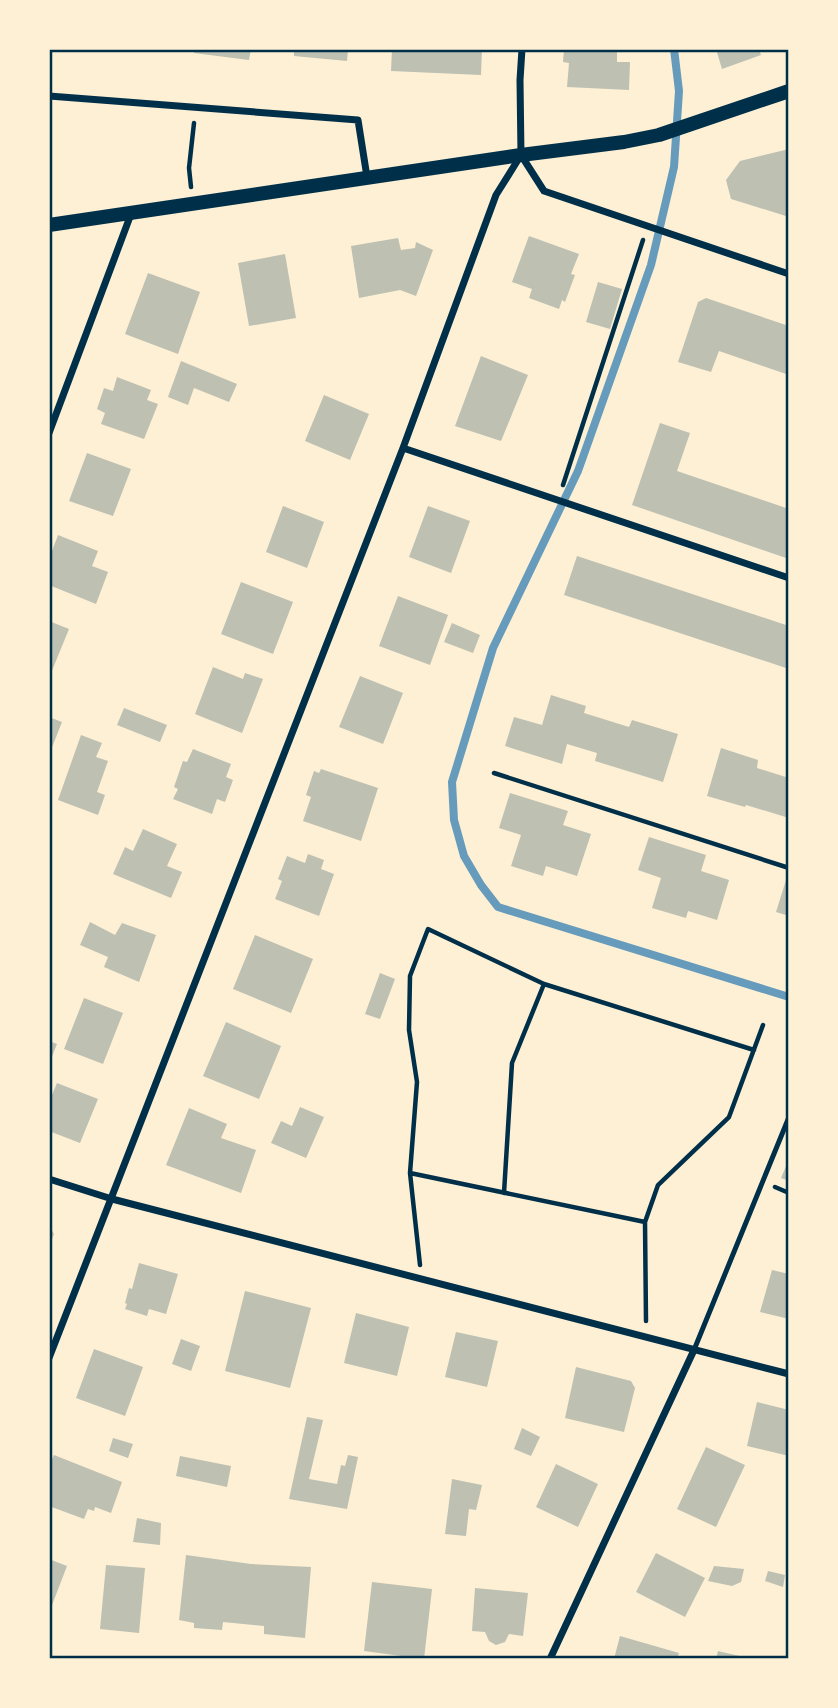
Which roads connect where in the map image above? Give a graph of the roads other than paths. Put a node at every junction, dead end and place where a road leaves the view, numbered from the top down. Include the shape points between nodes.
1 (522, 49) edge
2 (789, 91) edge
3 (49, 96) edge
4 (521, 155) junction
5 (368, 177) junction
6 (131, 213) junction
7 (49, 225) edge
8 (789, 274) edge
9 (49, 433) edge
10 (403, 448) junction
11 (789, 578) edge
12 (789, 1117) edge
13 (49, 1179) edge
14 (112, 1199) junction
15 (694, 1350) junction
16 (49, 1358) edge
17 (789, 1374) edge
18 (550, 1659) edge

1 - 4 street
2 - 4 main road via 659,135
3 - 5 street via 358,120
4 - 5 main road
4 - 8 street via 544,191
4 - 10 street via 496,195
5 - 6 main road
6 - 7 main road
6 - 9 street
10 - 11 street
10 - 14 street
12 - 15 lane
13 - 14 street
14 - 15 street
14 - 16 street
15 - 17 street
15 - 18 street

